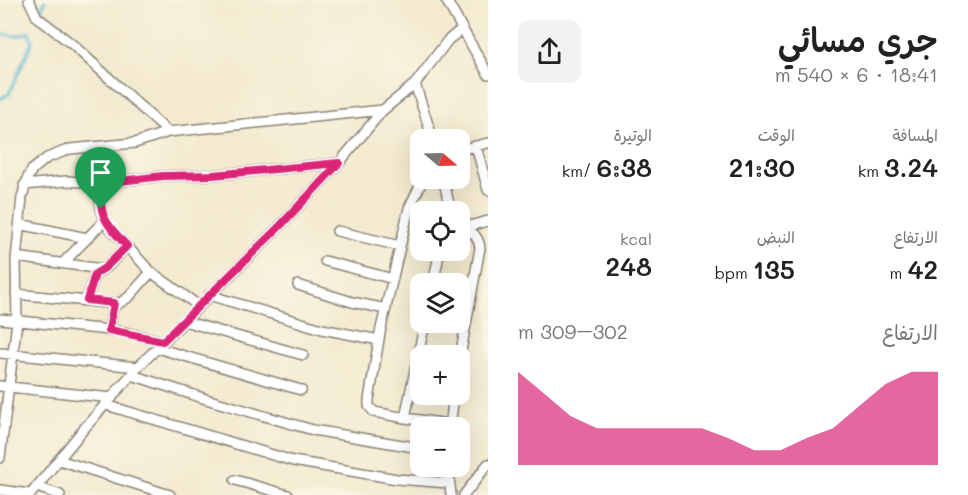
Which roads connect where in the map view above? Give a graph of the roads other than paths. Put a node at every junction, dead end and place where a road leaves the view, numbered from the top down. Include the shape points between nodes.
1 (29, 0) edge
2 (446, 0) edge
3 (462, 29) junction
4 (488, 74) edge
5 (415, 84) junction
6 (383, 110) junction
7 (429, 129) edge
8 (168, 132) junction
9 (488, 143) edge
10 (476, 146) junction
11 (470, 147) edge
12 (339, 163) junction
13 (103, 183) junction
14 (24, 185) junction
15 (418, 189) edge
16 (488, 190) edge
17 (105, 220) junction
18 (488, 221) edge
19 (19, 224) junction
20 (470, 226) edge
21 (470, 230) edge
22 (337, 231) dead end
23 (87, 238) junction
24 (127, 246) junction
25 (400, 246) junction
26 (16, 256) junction
27 (484, 260) edge
28 (325, 261) dead end
29 (64, 262) junction
30 (102, 269) junction
31 (151, 272) junction
32 (393, 279) junction
33 (297, 285) dead end
34 (16, 294) junction
35 (209, 295) junction
36 (87, 300) junction
37 (114, 303) junction
38 (200, 306) junction
39 (386, 309) junction
40 (0, 319) edge
41 (17, 321) junction
42 (184, 321) junction
43 (109, 330) junction
44 (423, 333) edge
45 (379, 340) junction
46 (160, 344) junction
47 (463, 345) edge
48 (0, 353) edge
49 (14, 354) junction
50 (303, 355) dead end
51 (135, 371) junction
52 (5, 387) edge
53 (301, 390) dead end
54 (109, 402) junction
55 (405, 418) junction
56 (410, 419) edge
57 (410, 446) edge
58 (0, 458) edge
59 (59, 460) junction
60 (488, 464) edge
61 (449, 477) edge
62 (235, 480) dead end
63 (449, 483) junction
64 (472, 484) junction
65 (0, 490) edge
66 (32, 492) edge
67 (60, 495) edge
68 (170, 495) edge
69 (288, 495) edge
70 (451, 495) edge
71 (464, 495) edge
72 (475, 495) edge

1 - 8 street via 37,17 74,45
2 - 3 street
3 - 4 street
3 - 5 street via 439,49
5 - 6 street
5 - 7 street
6 - 8 street
6 - 12 street
8 - 14 street via 135,143 60,152 32,170
9 - 10 street
10 - 11 street
10 - 16 street
12 - 13 street
12 - 35 street
13 - 14 street
13 - 17 street via 100,194
14 - 19 street
15 - 25 street via 409,208
17 - 23 street
17 - 24 street
18 - 20 street
19 - 23 street
19 - 26 street
21 - 27 street via 477,236
22 - 25 street
23 - 29 street
24 - 30 street
24 - 31 street
25 - 32 street
26 - 29 street
26 - 34 street
27 - 47 street
28 - 32 street
29 - 30 street
30 - 36 street via 92,279
31 - 37 street via 123,303
31 - 38 street
32 - 39 street
33 - 39 street
34 - 36 street
34 - 41 street
35 - 38 street
35 - 45 street via 322,329
36 - 37 street
37 - 43 street
38 - 42 street
39 - 45 street
40 - 41 street
41 - 43 street
41 - 49 street
42 - 46 street
42 - 50 street
43 - 46 street
44 - 55 street
45 - 55 street via 369,406 374,412
46 - 51 street
46 - 53 street
48 - 49 street
49 - 51 street via 78,359
49 - 52 street
51 - 54 street
51 - 57 street via 207,399 313,430
52 - 54 street
52 - 58 street
54 - 59 street
54 - 63 street via 292,461 397,479
55 - 56 street
59 - 66 street
59 - 68 street
60 - 64 street
61 - 63 street
62 - 69 street
63 - 70 street
64 - 71 street
64 - 72 street
65 - 66 street
66 - 67 street

